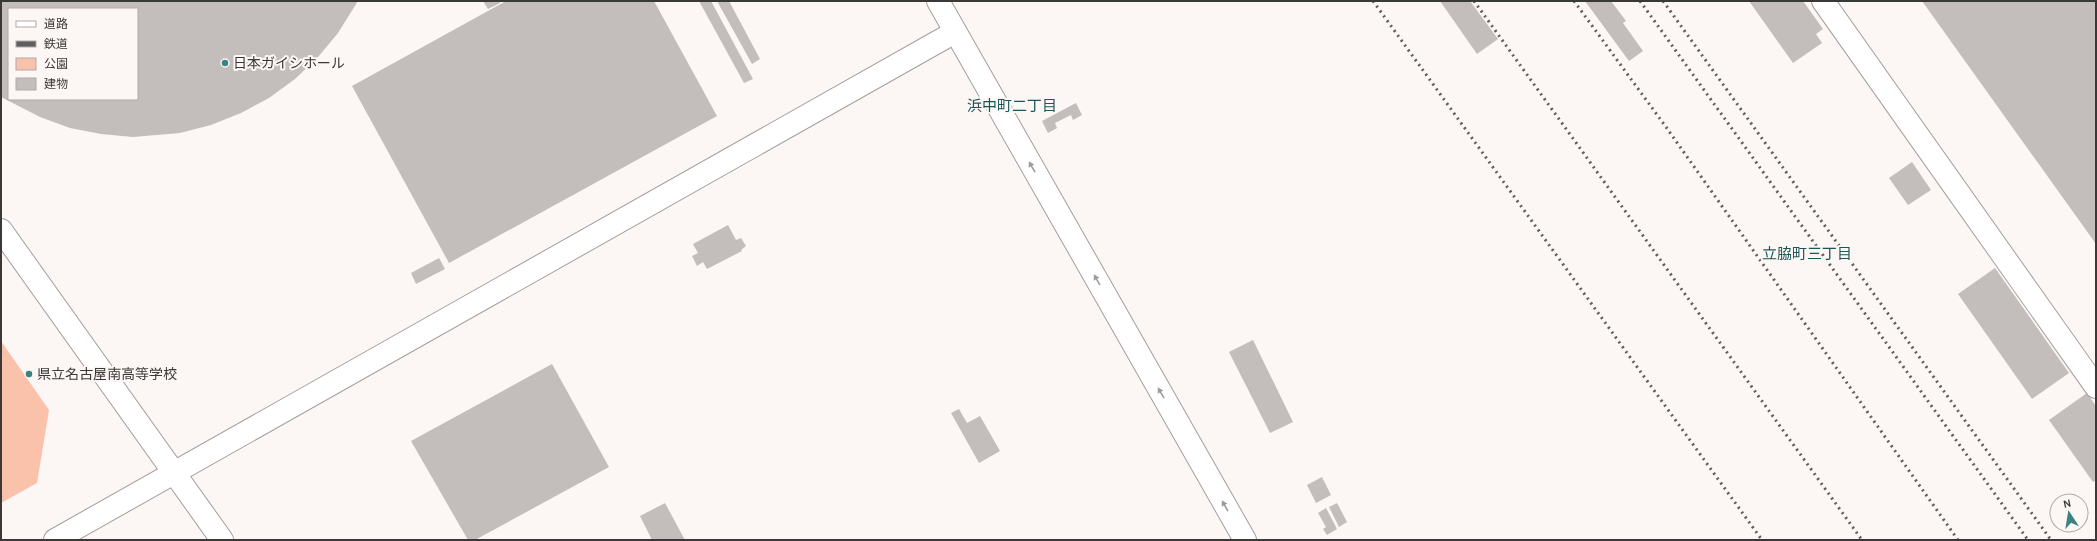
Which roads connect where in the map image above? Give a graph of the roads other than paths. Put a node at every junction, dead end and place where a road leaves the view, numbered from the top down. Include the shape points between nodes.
1 (938, 1) edge
2 (1823, 1) edge
3 (955, 32) junction
4 (1, 230) edge
5 (2096, 387) edge
6 (174, 474) junction
7 (55, 540) edge
8 (222, 540) edge
9 (1245, 540) edge

1 - 3 street
2 - 5 street
3 - 6 street
9 -> 3 street
4 - 6 street
6 - 7 street
6 - 8 street

